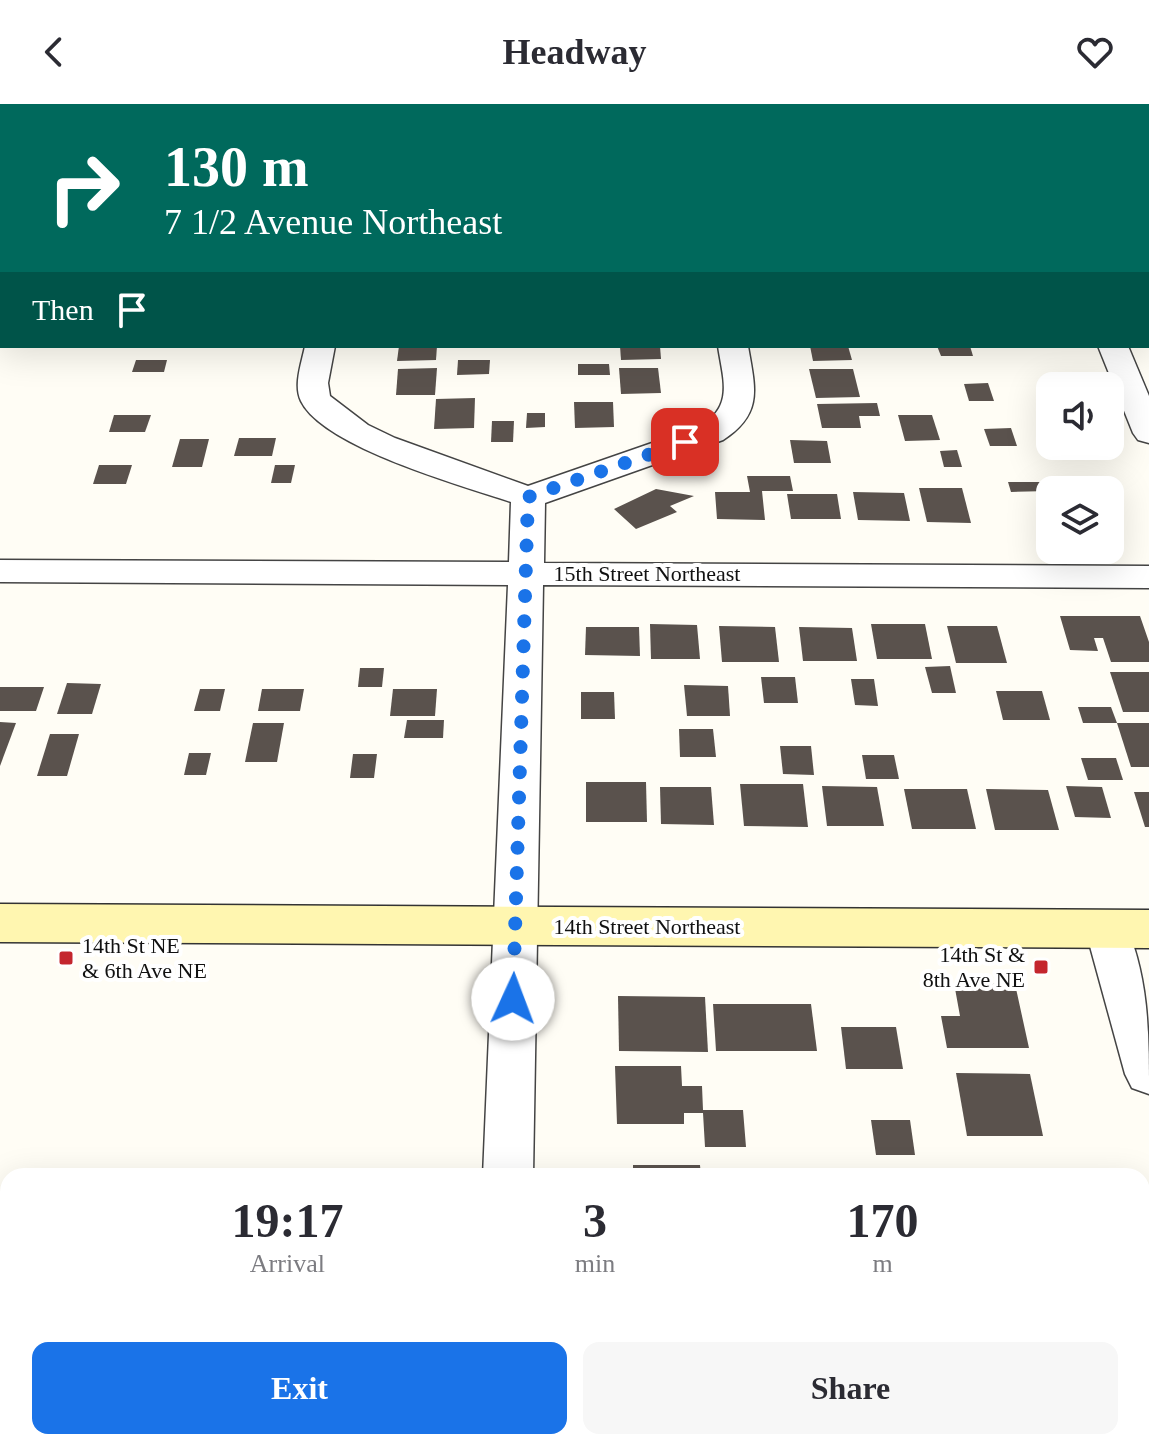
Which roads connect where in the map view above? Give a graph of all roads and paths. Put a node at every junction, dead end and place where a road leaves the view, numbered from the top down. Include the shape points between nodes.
1 (320, 348) edge
2 (733, 348) edge
3 (1114, 348) edge
4 (1149, 433) edge
5 (528, 497) junction
6 (0, 571) edge
7 (527, 572) junction
8 (1149, 577) edge
9 (515, 925) junction
10 (2, 928) edge
11 (1128, 929) edge
12 (1149, 1074) edge
13 (508, 1168) edge

1 - 5 street via 315,399 343,426
2 - 5 street via 739,393 737,413 728,425
3 - 4 street
5 - 7 street
6 - 7 street, 15th Street Northeast
7 - 8 street, 15th Street Northeast
7 - 9 street
9 - 10 main road, 14th Street Northeast
9 - 11 main road, 14th Street Northeast
9 - 13 street
11 - 12 street

